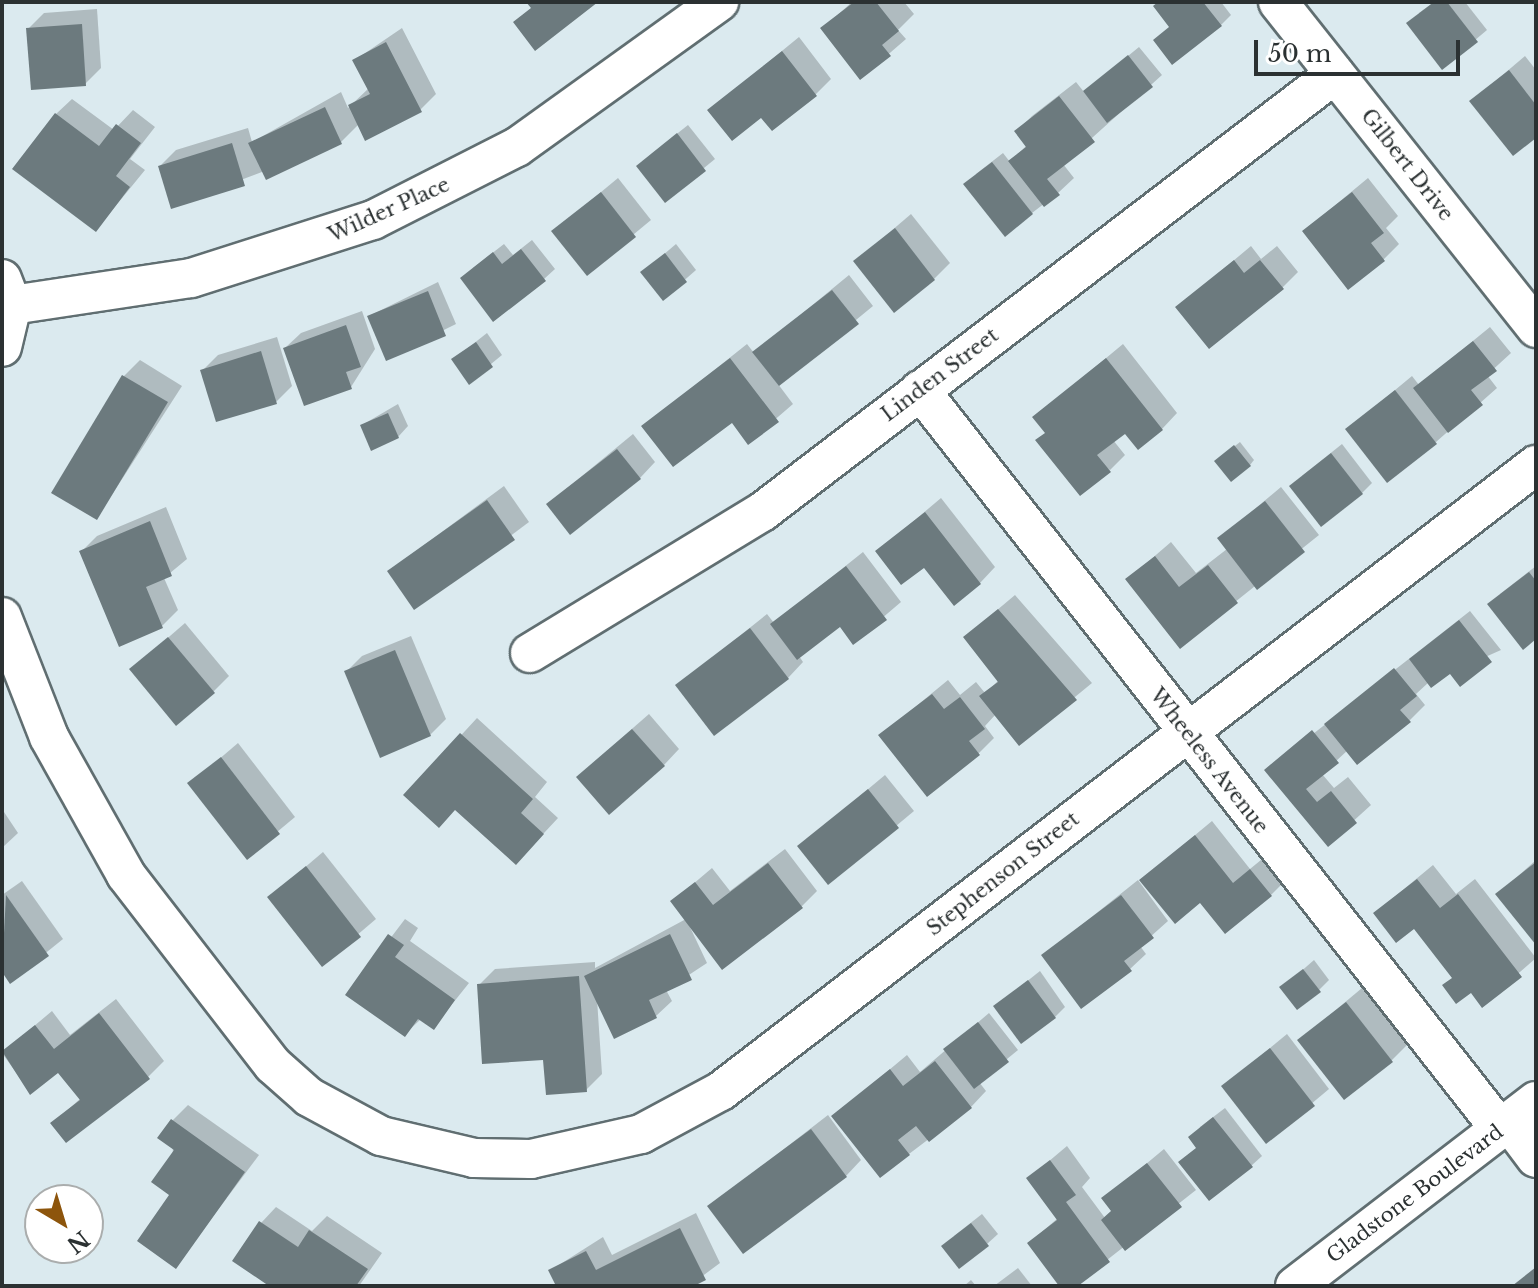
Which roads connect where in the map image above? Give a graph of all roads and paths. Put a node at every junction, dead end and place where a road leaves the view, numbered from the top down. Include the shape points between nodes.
1 (719, 2) edge
2 (1278, 2) edge
3 (1335, 74) junction
4 (7, 292) edge
5 (1536, 328) edge
6 (2, 347) edge
7 (920, 390) junction
8 (1536, 465) edge
9 (2, 617) edge
10 (530, 653) dead end
11 (1186, 733) junction
12 (1515, 1118) edge
13 (1536, 1158) edge
14 (1295, 1286) edge

1 - 4 street, Wilder Place via 517,147 373,220 191,278
2 - 3 street, Gilbert Drive
3 - 5 street, Gilbert Drive
3 - 7 street, Linden Street
4 - 6 street
7 - 10 street, Linden Street via 717,543
7 - 11 street, Wheeless Avenue
8 - 11 street, Stephenson Street
9 - 11 street, Stephenson Street via 72,782 159,925 246,1036 309,1097 356,1126 421,1148 531,1159 587,1151 668,1122 721,1091
11 - 12 street, Wheeless Avenue
12 - 13 street, Wheeless Avenue
12 - 14 street, Gladstone Boulevard

